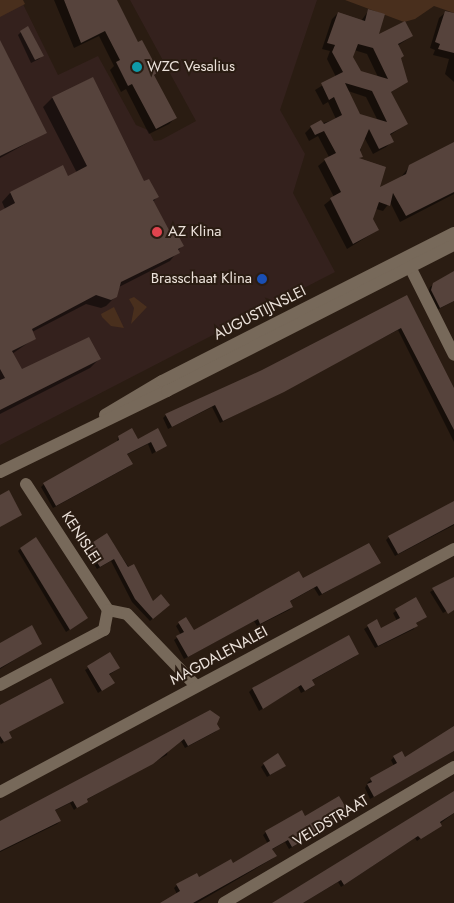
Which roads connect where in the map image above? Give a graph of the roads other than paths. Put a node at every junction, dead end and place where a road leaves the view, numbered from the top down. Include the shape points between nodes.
1 (454, 233) edge
2 (454, 245) edge
3 (410, 267) junction
4 (454, 355) edge
5 (85, 429) junction
6 (0, 472) edge
7 (26, 484) dead end
8 (454, 549) edge
9 (108, 610) junction
10 (0, 685) edge
11 (196, 686) junction
12 (454, 767) edge
13 (0, 792) edge
14 (224, 903) edge

1 - 5 street, AUGUSTIJNSLEI via 162,381
2 - 3 street, AUGUSTIJNSLEI
3 - 4 street
3 - 5 street, AUGUSTIJNSLEI via 167,391
5 - 6 street, AUGUSTIJNSLEI
7 - 9 street, KENISLEI
8 - 11 street, MAGDALENALEI
9 - 10 street via 104,630
9 - 11 street via 127,614
11 - 13 street, MAGDALENALEI
12 - 14 street, VELDSTRAAT

